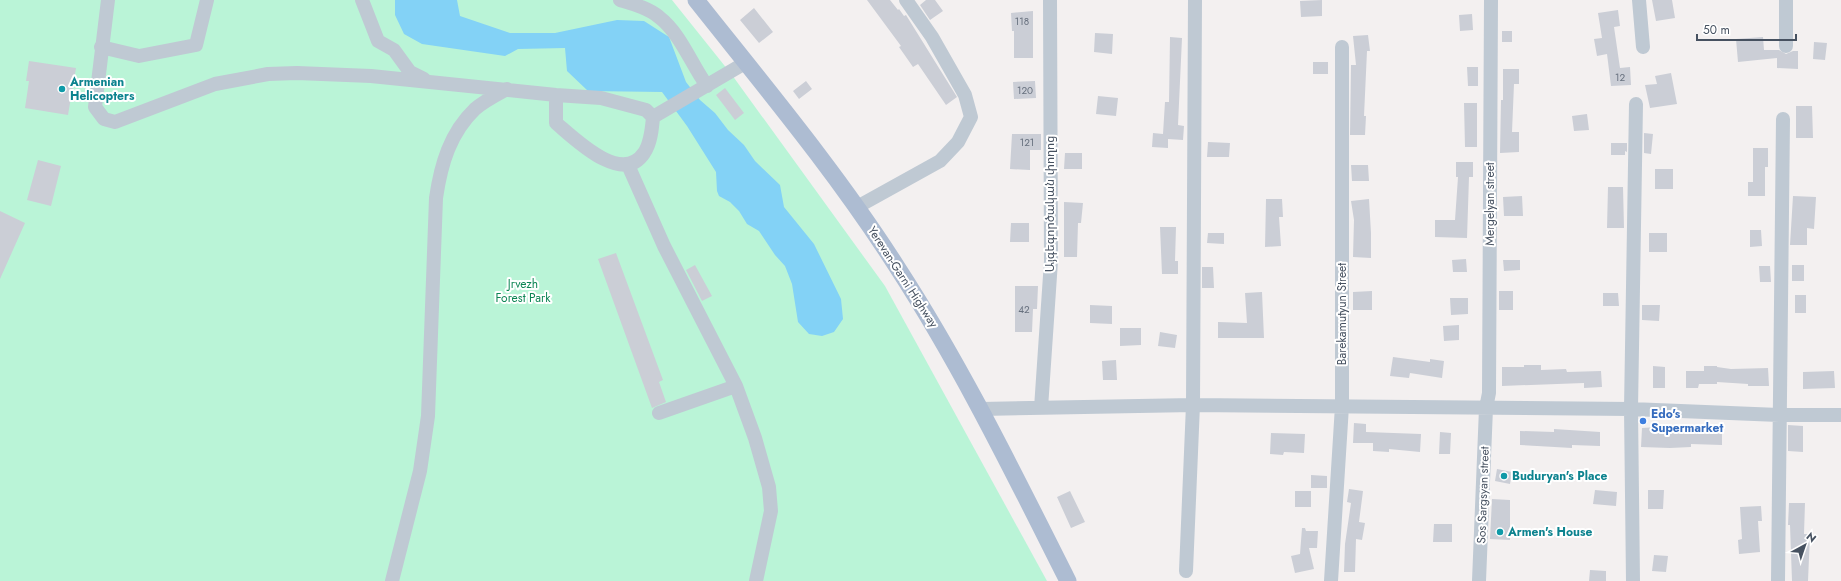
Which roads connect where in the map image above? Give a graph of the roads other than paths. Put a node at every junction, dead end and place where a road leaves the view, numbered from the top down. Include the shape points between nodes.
1 (108, 0) edge
2 (207, 0) edge
3 (362, 0) edge
4 (620, 0) edge
5 (696, 0) edge
6 (906, 0) edge
7 (1050, 0) edge
8 (1195, 0) edge
9 (1491, 0) edge
10 (1640, 0) edge
11 (1786, 0) edge
12 (1786, 46) dead end
13 (101, 47) junction
14 (1342, 47) dead end
15 (1643, 47) dead end
16 (745, 62) junction
17 (432, 83) junction
18 (704, 88) junction
19 (507, 89) junction
20 (556, 95) junction
21 (1636, 104) dead end
22 (657, 114) junction
23 (1783, 119) dead end
24 (628, 165) junction
25 (857, 207) junction
26 (736, 386) junction
27 (1193, 405) junction
28 (1342, 406) junction
29 (1040, 408) junction
30 (1486, 408) junction
31 (981, 409) junction
32 (1631, 409) junction
33 (659, 413) dead end
34 (1779, 415) junction
35 (1841, 415) edge
36 (1186, 571) dead end
37 (392, 581) edge
38 (756, 581) edge
39 (1068, 581) edge
40 (1331, 581) edge
41 (1480, 581) edge
42 (1633, 581) edge
43 (1778, 581) edge

1 - 13 street
2 - 13 street via 196,45 139,56
3 - 17 street via 378,41 394,50 410,72
4 - 18 street via 660,17 677,37
5 - 16 main road, Yerevan-Garni Highway
6 - 25 street via 932,37 966,95 971,117 958,142 940,161
7 - 29 street, Այգեգործական փողոց via 1051,261
8 - 27 street
9 - 30 street, Mergelyan street via 1489,394
10 - 15 street
11 - 12 street
13 - 17 street via 95,107 104,119 115,122 215,84 268,74 371,76
14 - 28 street, Barekamutyun Street
16 - 18 street
16 - 25 main road, Yerevan-Garni Highway
17 - 19 street
18 - 22 street
19 - 20 street
19 - 37 street via 476,109 453,136 444,156 436,198 428,416 420,471
20 - 22 street via 601,98
20 - 24 street via 556,122 585,149 608,161
21 - 32 street
22 - 24 street via 645,152 636,162
23 - 34 street
24 - 26 street via 664,246
25 - 31 main road, Yerevan-Garni Highway via 946,345
26 - 33 street
26 - 38 street via 769,487 771,511
27 - 28 street
27 - 29 street
27 - 36 street
28 - 30 street
28 - 40 street, Barekamutyun Street
29 - 31 street
30 - 32 street
30 - 41 street, Sos Sargsyan street
31 - 39 main road, Yerevan-Garni Highway
32 - 34 street
32 - 42 street
34 - 35 street
34 - 43 street

